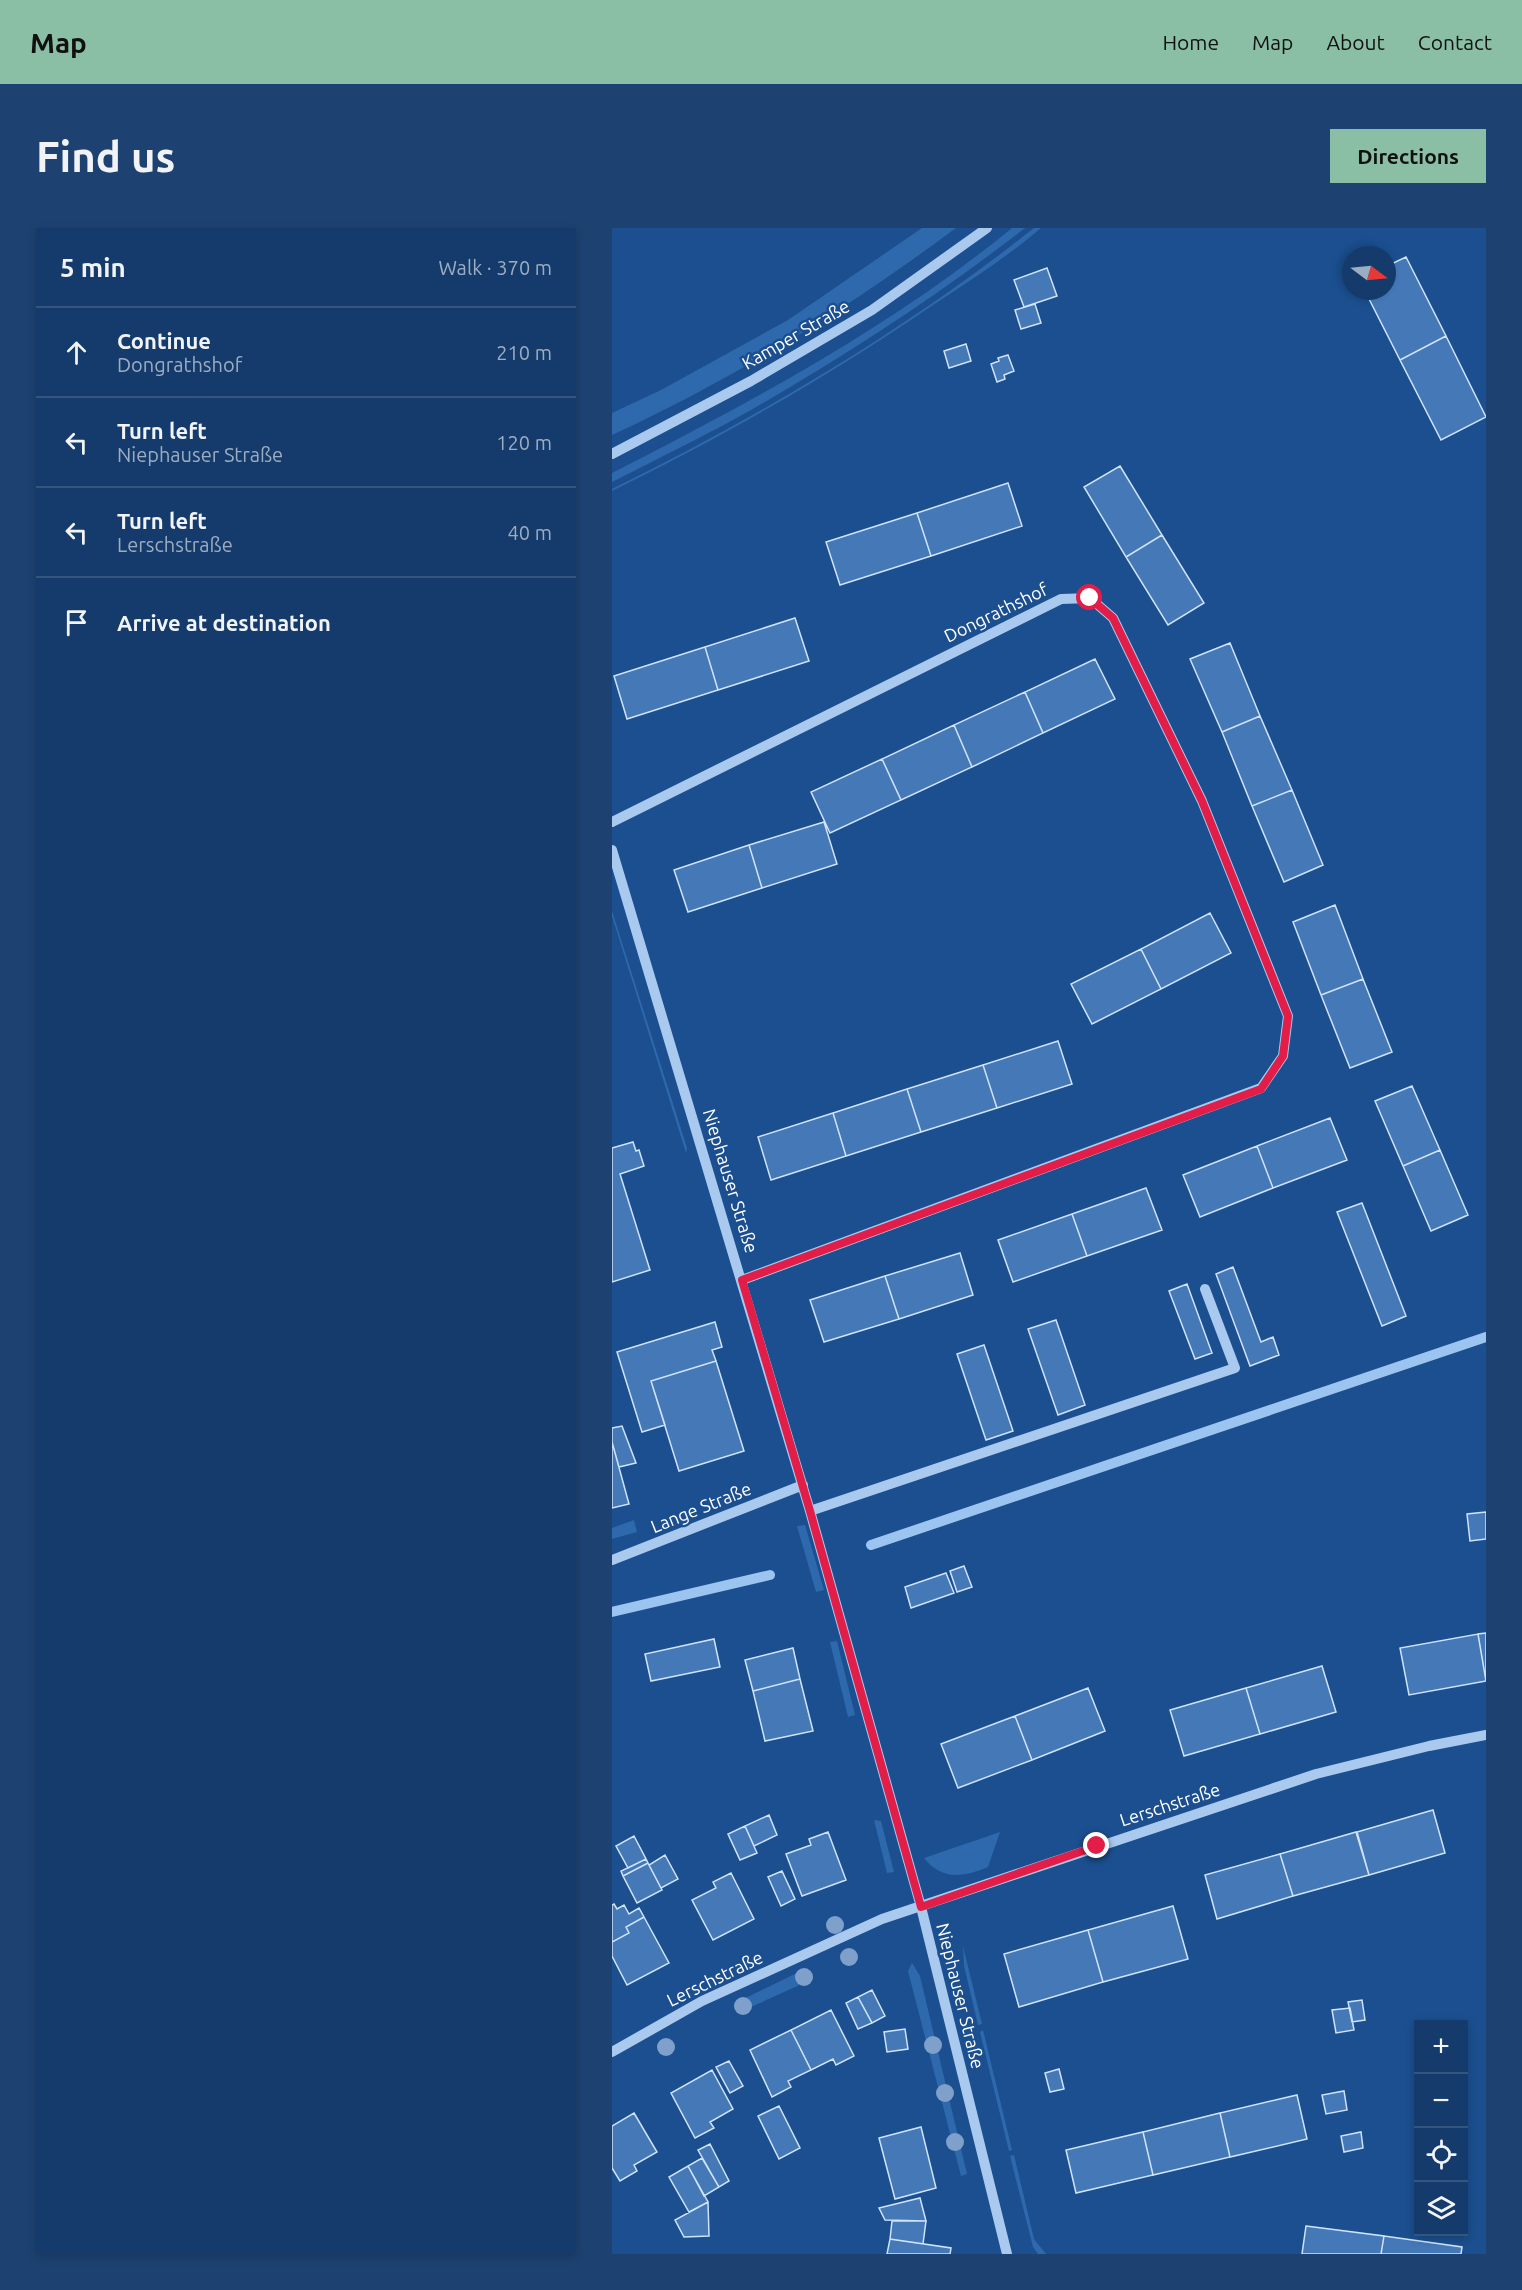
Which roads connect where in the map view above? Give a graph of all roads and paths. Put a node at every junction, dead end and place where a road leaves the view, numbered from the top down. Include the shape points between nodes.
1 (987, 228) edge
2 (612, 454) edge
3 (612, 822) edge
4 (612, 850) edge
5 (742, 1280) junction
6 (1205, 1289) dead end
7 (803, 1485) junction
8 (810, 1511) junction
9 (612, 1560) edge
10 (1486, 1735) edge
11 (921, 1907) junction
12 (612, 2052) edge
13 (1007, 2254) edge

1 - 2 street, Kamper Straße via 872,310 751,381
3 - 5 street, Dongrathshof via 1061,599 1090,598 1113,618 1202,801 1288,1016 1283,1056 1261,1089
4 - 5 street, Niephauser Straße
5 - 7 street, Niephauser Straße
6 - 8 street via 1235,1368
7 - 8 street, Niephauser Straße
7 - 9 street, Lange Straße
8 - 11 street, Niephauser Straße
10 - 11 street, Lerschstraße via 1316,1774
11 - 12 street, Lerschstraße via 882,1919 702,2001
11 - 13 street, Niephauser Straße

